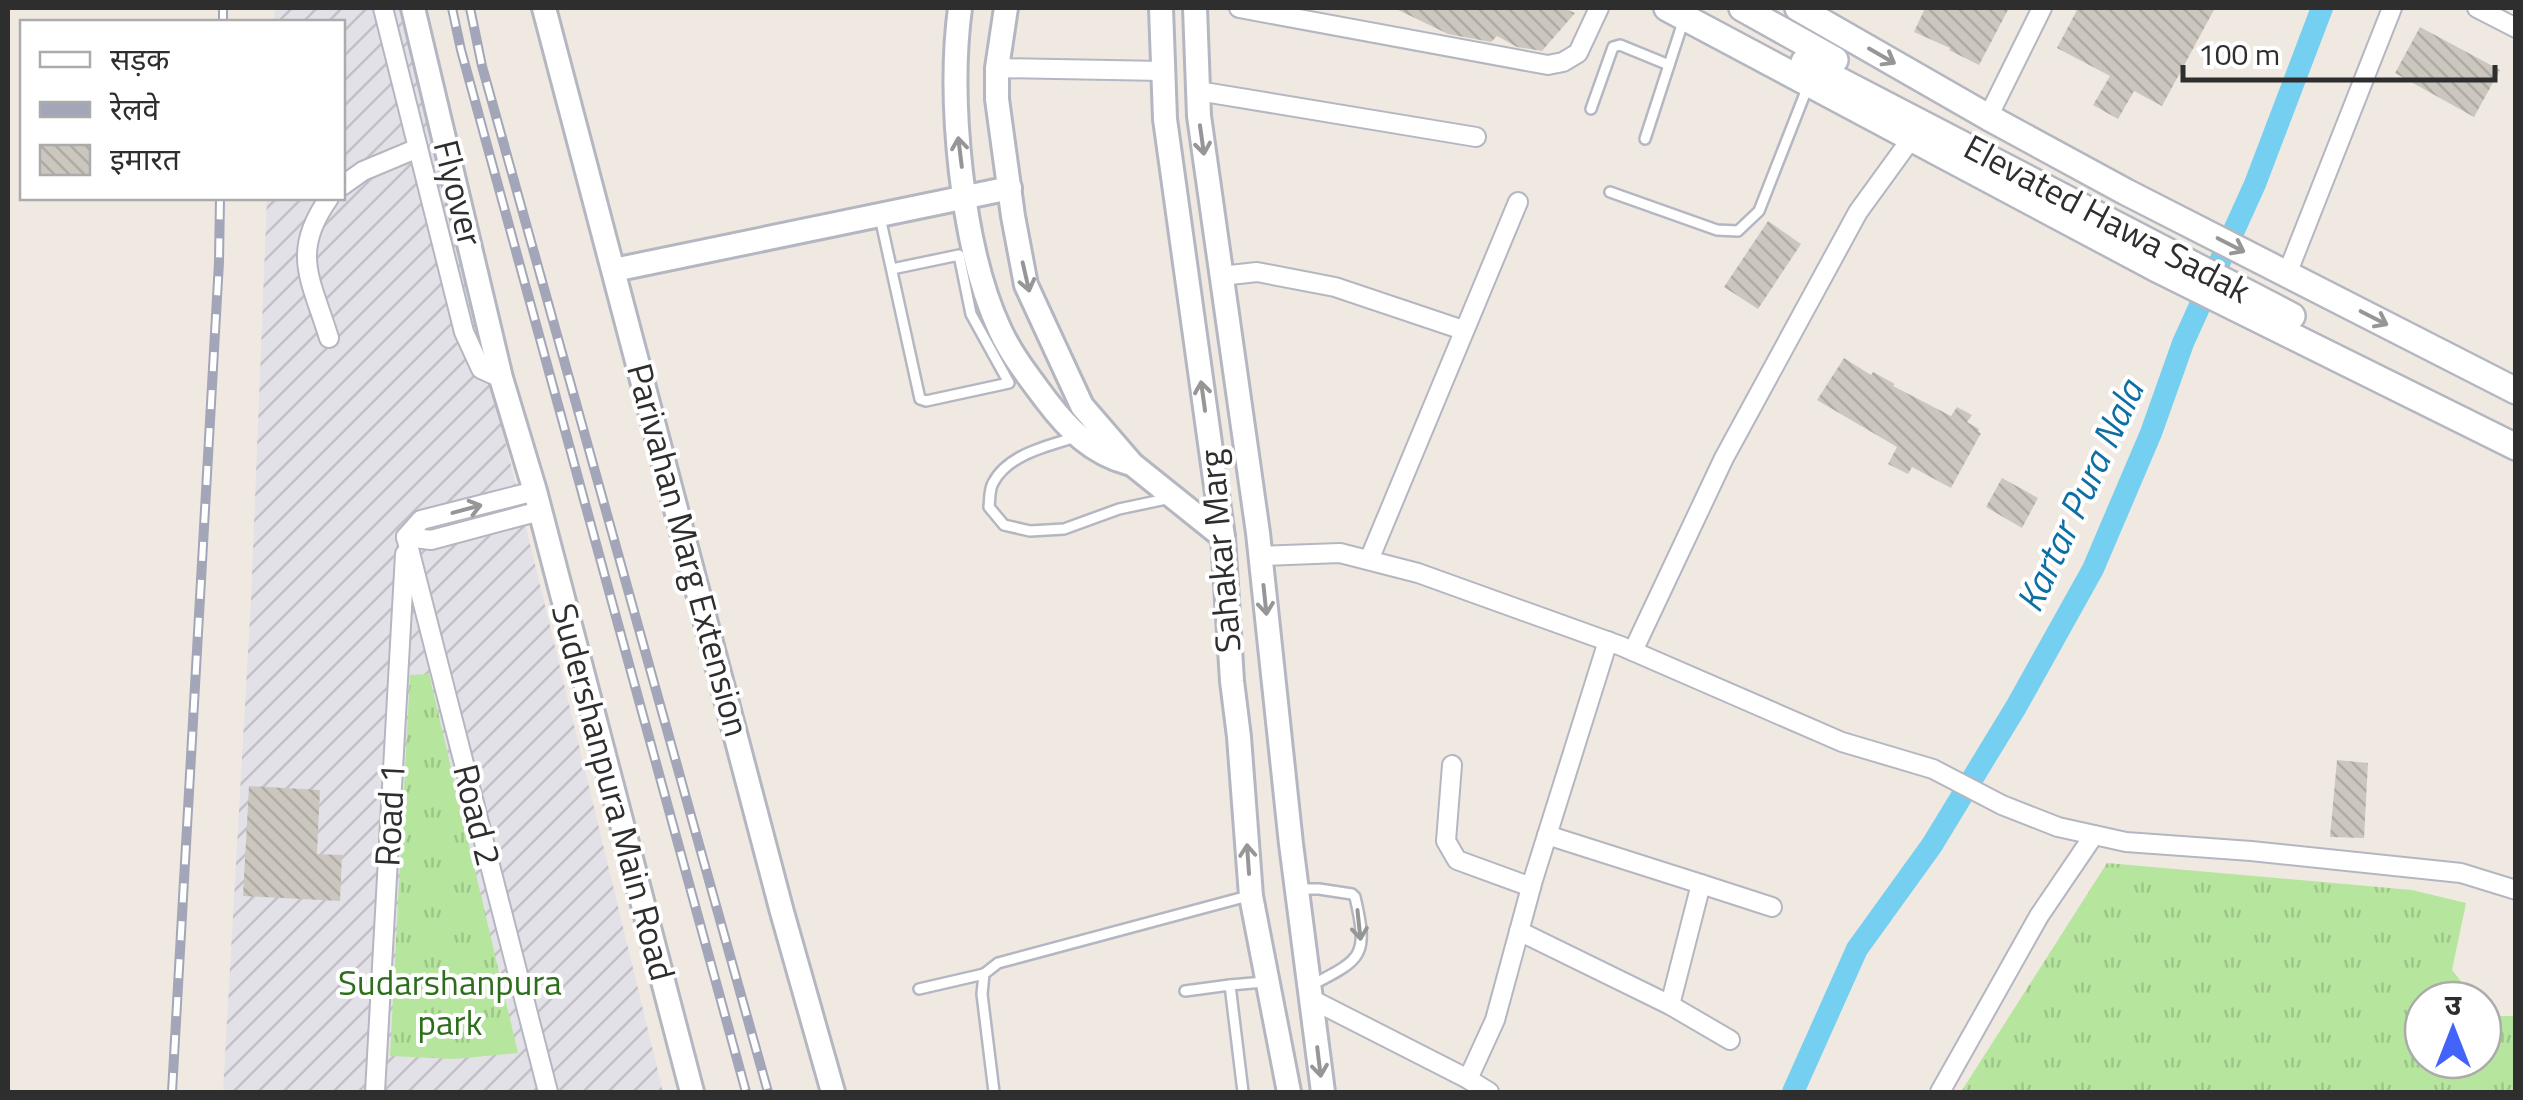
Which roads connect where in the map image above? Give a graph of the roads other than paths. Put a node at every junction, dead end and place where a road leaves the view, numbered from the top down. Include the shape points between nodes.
1 (383, 8) edge
2 (413, 8) edge
3 (544, 8) edge
4 (960, 8) edge
5 (1006, 8) edge
6 (1161, 8) edge
7 (1195, 8) edge
8 (1239, 8) edge
9 (1598, 8) edge
10 (1742, 8) edge
11 (1798, 8) edge
12 (2042, 8) edge
13 (2392, 8) edge
14 (2477, 8) edge
15 (1684, 10) edge
16 (2516, 28) edge
17 (1669, 65) junction
18 (997, 68) junction
19 (1163, 71) junction
20 (1809, 84) junction
21 (1198, 91) junction
22 (1591, 109) dead end
23 (1988, 117) junction
24 (1476, 137) dead end
25 (1911, 139) junction
26 (1645, 140) dead end
27 (418, 148) junction
28 (345, 184) edge
29 (1010, 188) junction
30 (1610, 192) dead end
31 (2126, 192) junction
32 (966, 196) junction
33 (328, 200) edge
34 (1518, 202) dead end
35 (880, 214) junction
36 (892, 269) junction
37 (614, 270) junction
38 (2287, 274) junction
39 (1222, 276) junction
40 (1463, 330) junction
41 (329, 338) dead end
42 (501, 378) junction
43 (2516, 391) edge
44 (2516, 428) edge
45 (1076, 437) junction
46 (2516, 446) edge
47 (1132, 464) junction
48 (1173, 497) junction
49 (537, 501) junction
50 (406, 537) junction
51 (1223, 538) junction
52 (1260, 556) junction
53 (1369, 560) junction
54 (1608, 641) junction
55 (1633, 651) junction
56 (1452, 766) dead end
57 (1547, 835) junction
58 (2094, 835) junction
59 (1701, 884) junction
60 (1532, 887) junction
61 (1296, 889) junction
62 (2516, 890) edge
63 (1251, 896) junction
64 (1772, 907) dead end
65 (1519, 931) junction
66 (984, 974) junction
67 (1268, 982) junction
68 (1230, 985) junction
69 (919, 988) dead end
70 (1185, 991) dead end
71 (1310, 993) junction
72 (1670, 1005) junction
73 (1730, 1040) dead end
74 (1468, 1079) junction
75 (375, 1092) edge
76 (548, 1092) edge
77 (692, 1092) edge
78 (832, 1092) edge
79 (994, 1092) edge
80 (1243, 1092) edge
81 (1289, 1092) edge
82 (1323, 1092) edge
83 (1488, 1092) edge
84 (1940, 1092) edge

1 - 27 street
2 - 42 street, Flyover
3 - 37 street, Parivahan Marg Extension
32 -> 4 street via 957,133
5 - 18 street
6 - 19 street, Sahakar Marg
7 - 21 street, Sahakar Marg
8 - 9 street via 1548,66 1578,53
10 - 31 main road, Elevated Hawa Sadak via 1909,102 2045,168
11 -> 23 main road
12 - 23 street
13 - 38 street
14 - 16 street
15 - 17 lane
15 - 20 main road
15 - 44 main road, Elevated Hawa Sadak
17 - 22 lane via 1613,47
17 - 26 lane
18 - 19 street
18 - 29 street
51 -> 19 street, Sahakar Marg via 1164,119
20 - 25 main road
20 - 30 lane via 1760,211 1738,231
21 - 24 street
21 -> 39 street, Sahakar Marg
23 - 31 main road
25 - 46 main road
25 - 55 street via 1858,212 1740,428
27 - 28 street
27 - 42 street via 464,332 481,370
29 - 32 street
29 -> 47 street via 1026,285 1082,406
31 -> 38 main road
32 - 35 street
32 - 45 street via 978,268 999,328
33 - 41 street via 306,242 306,262
34 - 40 street
35 - 36 lane
35 - 37 street
36 - 36 lane via 920,399 1009,383 971,314 958,254
37 - 78 street, Parivahan Marg Extension
38 -> 43 main road
39 - 40 street via 1257,272 1335,287
39 - 52 street, Sahakar Marg
40 - 53 street
42 - 49 street, Sudershanpura Main Road
45 - 47 street
45 - 48 lane via 1004,468 991,486 989,507 1004,525 1064,530
47 - 48 street
48 - 51 street
49 - 50 street via 431,540
49 - 77 street, Sudershanpura Main Road
50 - 75 street, Road 1
50 - 76 street, Road 2
63 -> 51 street, Sahakar Marg
52 - 53 street via 1340,553
52 -> 61 street, Sahakar Marg
53 - 54 street
54 - 55 street
54 - 57 street
55 - 58 street via 1842,742 1933,769 2002,805
56 - 60 street via 1446,841 1457,860
57 - 59 street
57 - 60 street
58 - 62 street via 2460,874
58 - 84 street via 2039,916
59 - 64 street
59 - 72 street
60 - 65 street
61 - 71 street, Sahakar Marg
61 -> 71 lane via 1352,894 1359,920 1356,959
63 - 66 lane via 998,962
63 - 67 street, Sahakar Marg
65 - 72 street
65 - 74 street via 1495,1020
66 - 69 lane
66 - 79 lane
67 - 68 lane
67 - 81 street, Sahakar Marg
68 - 70 lane
68 - 80 lane
71 - 74 street
71 -> 82 street, Sahakar Marg
72 - 73 street
74 - 83 street

